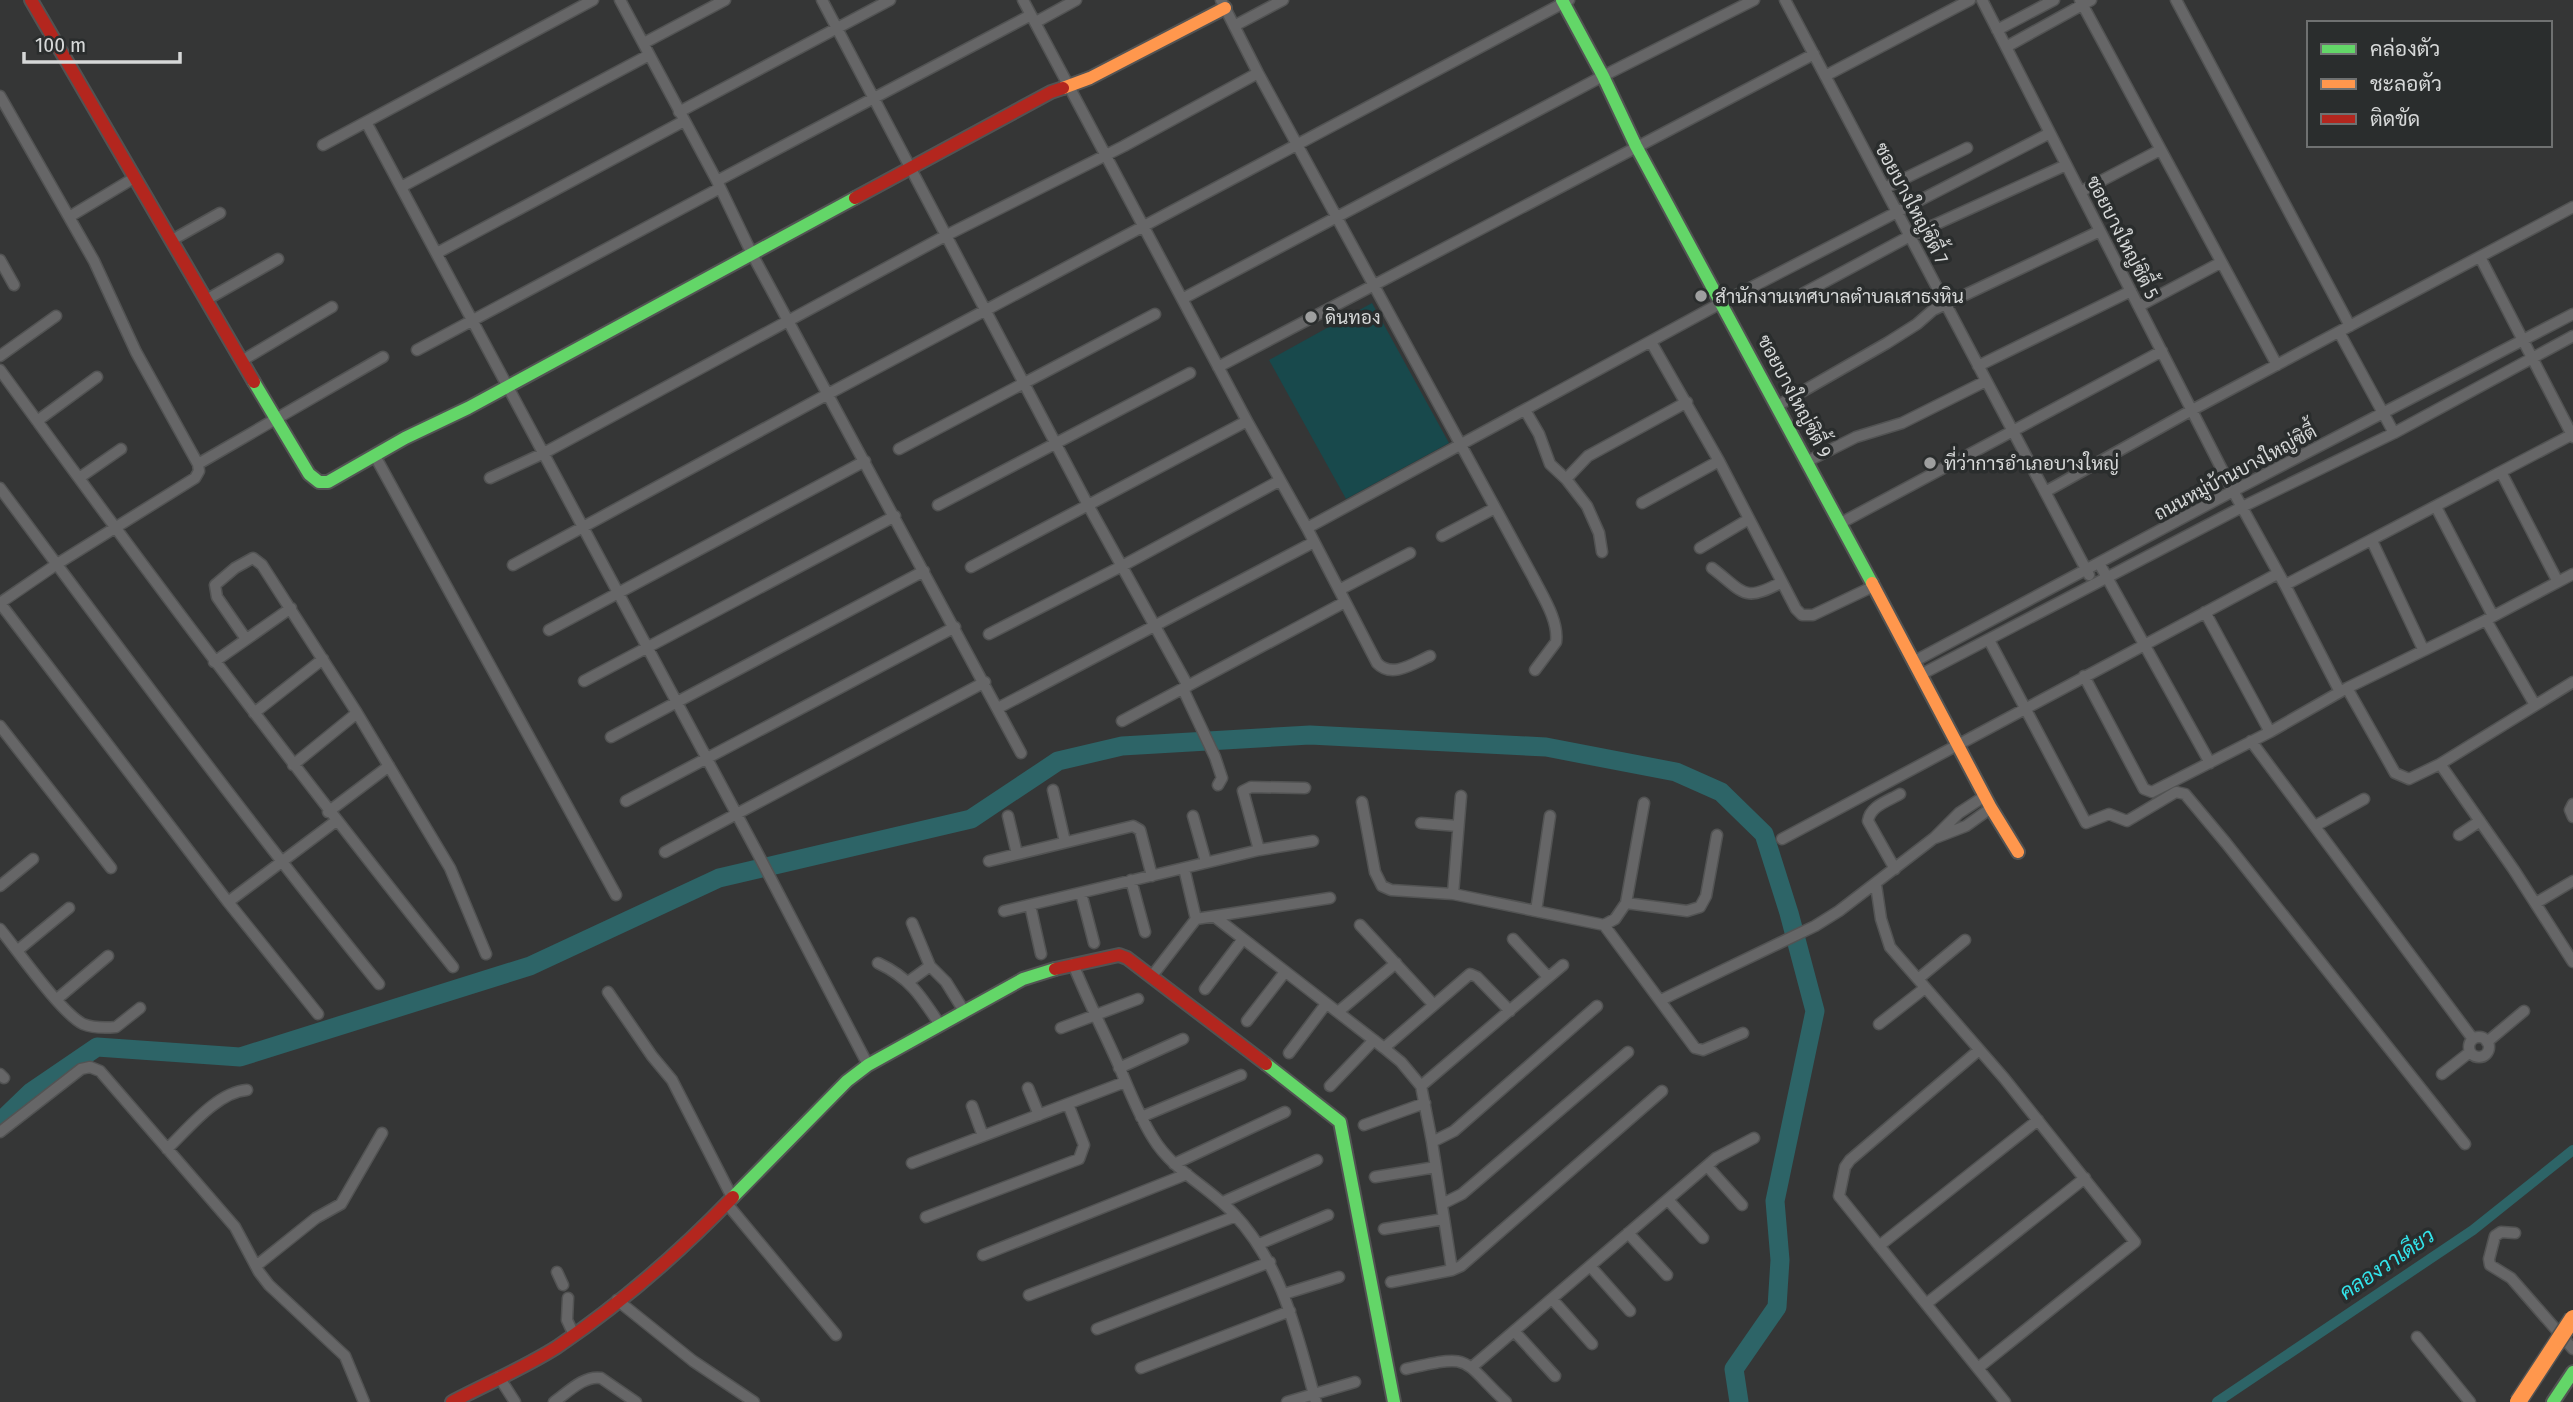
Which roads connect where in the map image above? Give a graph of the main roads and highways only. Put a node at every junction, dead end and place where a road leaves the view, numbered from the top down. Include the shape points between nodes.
1 (31, 0) edge
2 (1565, 1) edge
3 (1223, 4) edge
4 (2018, 852) dead end
5 (2573, 1318) edge
6 (2573, 1372) edge
7 (452, 1402) edge
8 (1394, 1402) edge
9 (2518, 1402) edge
10 (2553, 1402) edge

1 - 3 main road via 276,420 309,474 319,482 328,482
2 - 4 main road, ซอยบางใหญ่ซิตี้ 9 via 1636,146
5 - 9 main road, bridge
6 - 10 main road
7 - 8 main road via 575,1335 694,1237 868,1065 1023,979 1119,955 1340,1122

